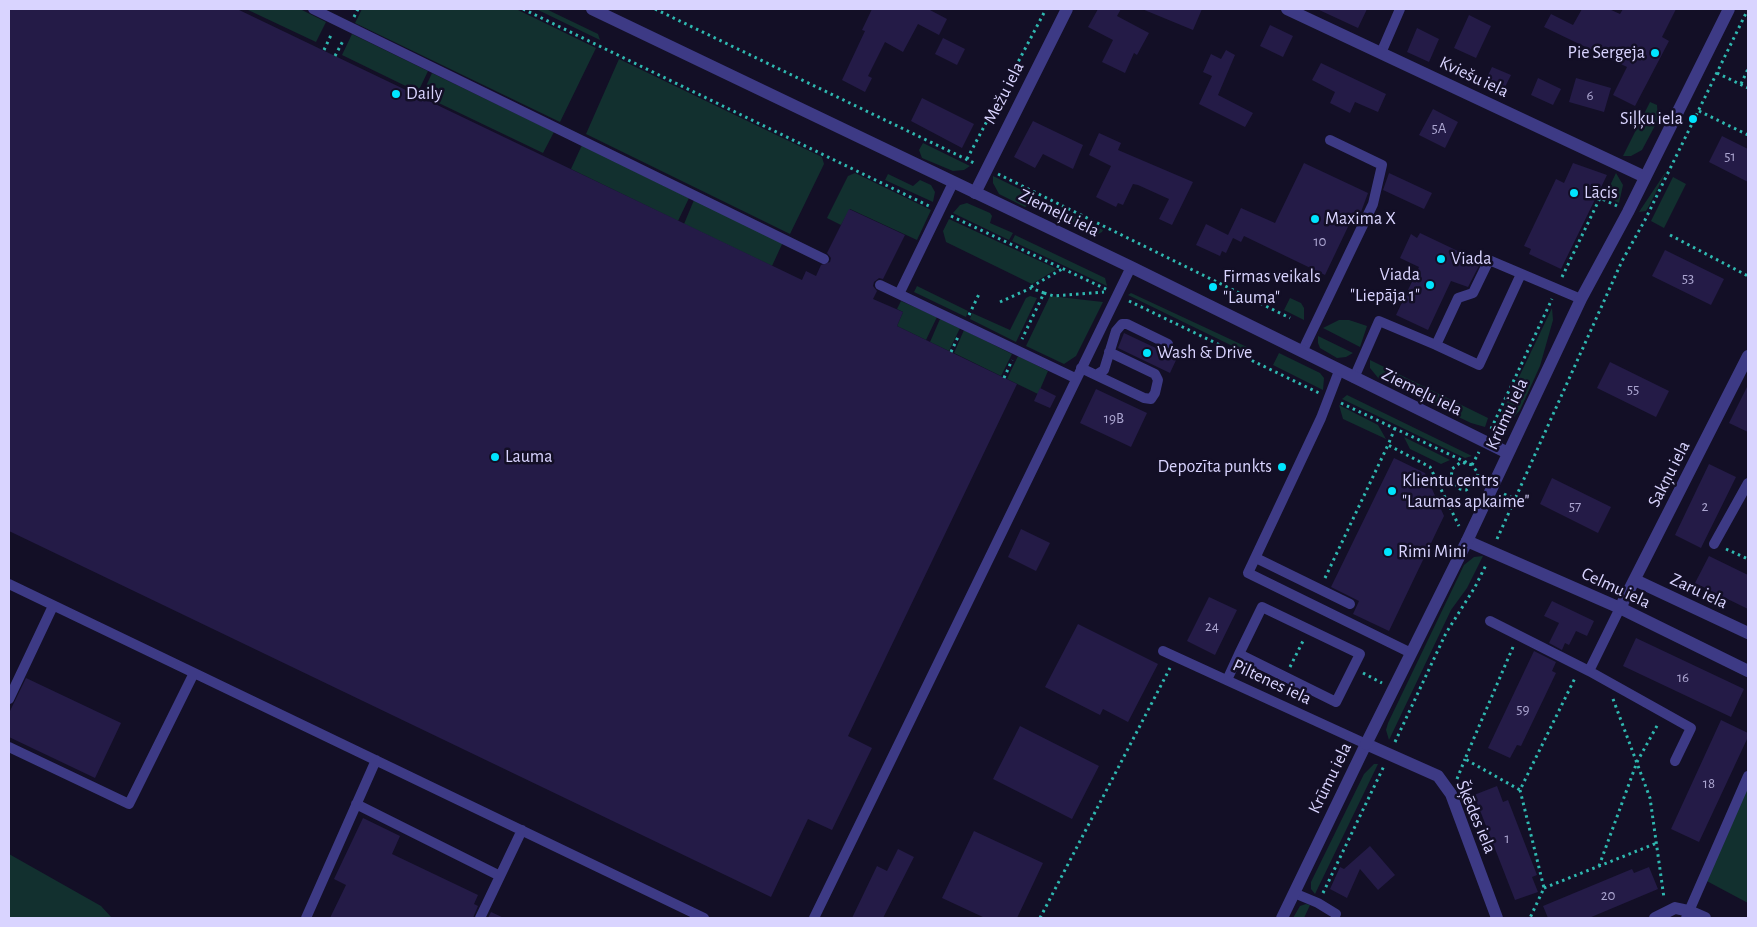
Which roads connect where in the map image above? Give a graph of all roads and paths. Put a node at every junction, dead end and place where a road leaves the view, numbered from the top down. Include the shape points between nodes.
1 (313, 9) edge
2 (523, 9) edge
3 (592, 9) edge
4 (1046, 9) edge
5 (1067, 9) edge
6 (1287, 9) edge
7 (1400, 9) edge
8 (1729, 9) edge
9 (1748, 9) edge
10 (1381, 53) junction
11 (1748, 69) edge
12 (1718, 73) junction
13 (1741, 84) junction
14 (1748, 88) edge
15 (1699, 111) junction
16 (1748, 135) edge
17 (1330, 140) dead end
18 (967, 159) dead end
19 (1646, 177) junction
20 (953, 183) junction
21 (975, 193) junction
22 (939, 210) junction
23 (1628, 212) junction
24 (1645, 220) junction
25 (1670, 235) dead end
26 (824, 259) dead end
27 (1131, 267) junction
28 (1063, 269) junction
29 (1521, 274) junction
30 (1748, 276) edge
31 (880, 285) dead end
32 (1031, 288) junction
33 (1557, 288) junction
34 (899, 294) junction
35 (1044, 294) junction
36 (1118, 295) junction
37 (1581, 299) junction
38 (1000, 302) dead end
39 (1168, 344) dead end
40 (1436, 345) junction
41 (1017, 350) junction
42 (1109, 352) junction
43 (1302, 352) junction
44 (1748, 356) edge
45 (1081, 368) junction
46 (1339, 371) junction
47 (1096, 375) junction
48 (1004, 378) dead end
49 (1075, 378) junction
50 (1354, 378) junction
51 (1329, 398) junction
52 (1395, 428) junction
53 (1485, 442) junction
54 (1388, 445) junction
55 (1508, 452) junction
56 (1472, 465) junction
57 (1451, 481) junction
58 (1748, 483) edge
59 (1440, 487) junction
60 (1467, 541) junction
61 (1714, 544) joint
62 (1492, 551) junction
63 (1256, 558) junction
64 (1748, 558) edge
65 (1635, 580) junction
66 (1323, 582) dead end
67 (9, 584) edge
68 (1350, 604) dead end
69 (53, 606) junction
70 (1620, 608) junction
71 (1490, 621) dead end
72 (1309, 630) junction
73 (1748, 633) edge
74 (1518, 635) junction
75 (1163, 651) dead end
76 (1239, 654) junction
77 (1411, 654) junction
78 (1177, 657) junction
79 (1353, 668) junction
80 (1585, 669) junction
81 (1748, 671) edge
82 (194, 673) junction
83 (1285, 676) junction
84 (1227, 680) junction
85 (1606, 681) junction
86 (1385, 684) dead end
87 (9, 698) edge
88 (1664, 713) junction
89 (1366, 744) junction
90 (9, 747) edge
91 (1390, 754) junction
92 (376, 760) junction
93 (1675, 761) dead end
94 (1637, 762) junction
95 (1748, 776) edge
96 (1520, 790) junction
97 (356, 804) junction
98 (522, 830) junction
99 (1657, 843) junction
100 (1599, 866) junction
101 (500, 876) junction
102 (1544, 888) junction
103 (1294, 893) junction
104 (1318, 903) junction
105 (1336, 914) dead end
106 (1687, 915) edge
107 (1661, 916) edge
108 (306, 918) edge
109 (480, 918) edge
110 (704, 918) edge
111 (814, 918) edge
112 (1040, 918) edge
113 (1282, 918) edge
114 (1497, 918) edge
115 (1530, 918) edge
116 (1705, 918) edge

1 - 26 lane
2 - 22 path
3 - 20 street, Ziemeļu iela
4 - 18 path
5 - 21 street, Mežu iela
6 - 10 street, Kviešu iela
7 - 10 lane
8 - 19 street, Krūmu iela
9 - 12 path
10 - 19 street, Kviešu iela
11 - 13 path
12 - 13 path
12 - 15 path
13 - 14 path
15 - 16 path
15 - 24 path
17 - 43 lane via 1382,165 1373,204
19 - 23 street, Krūmu iela
20 - 21 street, Ziemeļu iela
20 - 22 lane
21 - 27 street, Ziemeļu iela
22 - 28 path
22 - 34 lane
23 - 24 path
23 - 33 path via 1600,198
23 - 37 street, Krūmu iela
24 - 62 path via 1622,261
25 - 30 path
27 - 36 lane
27 - 43 street, Ziemeļu iela
28 - 32 path
28 - 35 path via 1112,292
29 - 33 lane
29 - 40 lane via 1489,260 1473,293 1458,298
29 - 40 lane via 1479,365
31 - 34 lane
32 - 35 path
32 - 38 path
33 - 37 lane
33 - 53 path
34 - 41 lane
35 - 41 path
36 - 45 lane
36 - 51 path
37 - 55 street, Krūmu iela
39 - 42 lane via 1122,324
40 - 50 lane via 1379,321
41 - 48 path
41 - 49 lane
42 - 47 lane via 1104,370
42 - 47 lane via 1155,374 1158,380 1155,392 1151,399 1144,398
43 - 46 street, Ziemeļu iela
44 - 65 street, Sakņu iela
45 - 47 lane
45 - 49 lane
46 - 50 street, Ziemeļu iela
46 - 51 lane
49 - 111 lane
50 - 53 street, Ziemeļu iela
51 - 52 path
51 - 63 lane
52 - 54 path
52 - 56 path
53 - 55 street, Ziemeļu iela
53 - 56 path
54 - 59 path via 1430,467
54 - 66 path
55 - 60 street, Krūmu iela
56 - 57 path via 1461,462 1456,465
56 - 57 path via 1478,478 1472,487 1460,489
57 - 59 path
58 - 61 lane
59 - 60 path
60 - 62 street, Celmu iela
60 - 77 street, Krūmu iela
61 - 64 path
62 - 70 street, Celmu iela
62 - 91 path via 1475,587 1446,633
63 - 68 lane
63 - 77 lane via 1248,573
65 - 70 street, Sakņu iela
65 - 73 street, Zaru iela
67 - 69 lane
69 - 82 lane
69 - 87 lane
70 - 80 lane
70 - 81 street, Celmu iela
71 - 74 lane
72 - 76 lane via 1262,607
72 - 79 lane via 1360,654
72 - 83 path
74 - 80 lane
74 - 96 path via 1465,759
75 - 78 lane, Piltenes iela
76 - 83 lane
76 - 84 lane
77 - 89 street, Krūmu iela
78 - 84 lane, Piltenes iela
78 - 112 path
79 - 83 lane via 1336,702
79 - 86 path
80 - 85 lane
80 - 96 path
82 - 90 lane via 129,804
82 - 92 lane
84 - 89 lane, Piltenes iela
85 - 88 lane
85 - 94 path
88 - 93 lane via 1691,728
88 - 94 path
89 - 91 street, Šķēdes iela
89 - 103 street, Krūmu iela
91 - 104 path
91 - 114 street, Šķēdes iela via 1438,776 1451,794
92 - 97 lane
92 - 98 lane
94 - 99 path via 1650,798
94 - 100 path
95 - 106 lane
96 - 102 path
97 - 101 lane
97 - 108 lane
98 - 101 lane
98 - 110 lane
99 - 100 path
99 - 107 path
100 - 102 path
101 - 109 lane
102 - 115 path
103 - 104 lane
103 - 113 street, Krūmu iela
104 - 105 lane
106 - 107 street via 1675,908
106 - 116 street

